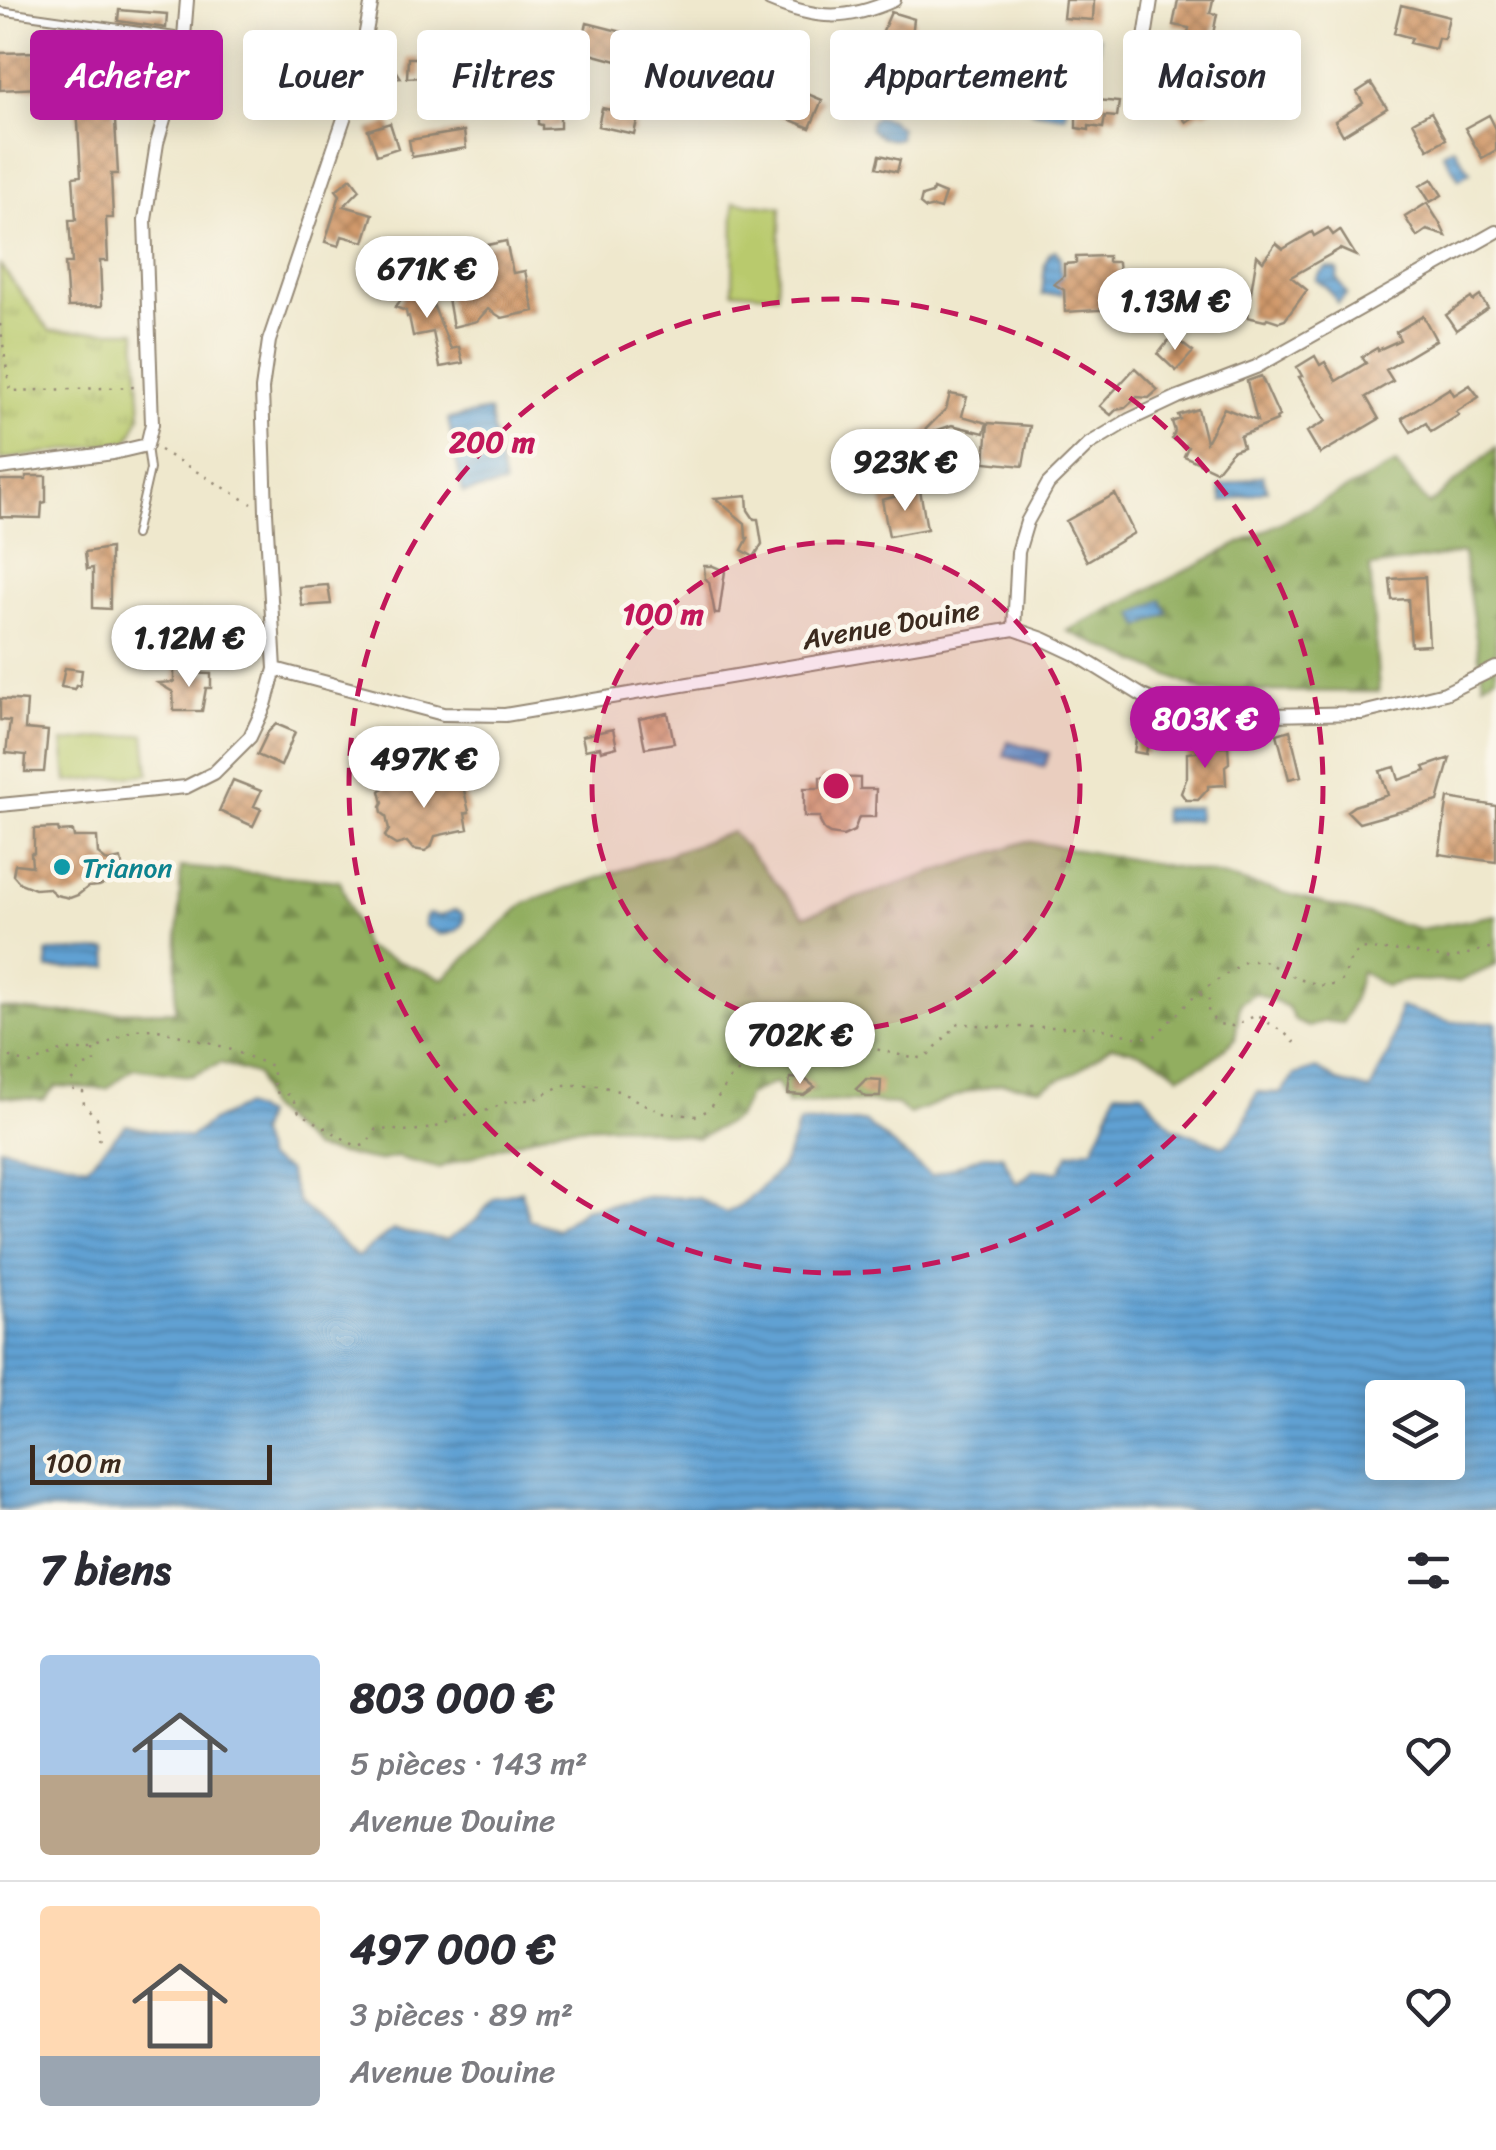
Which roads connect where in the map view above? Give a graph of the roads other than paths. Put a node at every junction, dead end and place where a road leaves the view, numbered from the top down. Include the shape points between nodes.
1 (187, 0) edge
2 (372, 0) edge
3 (770, 0) edge
4 (894, 0) edge
5 (1150, 0) edge
6 (0, 10) edge
7 (131, 30) edge
8 (185, 30) edge
9 (1146, 30) edge
10 (164, 120) edge
11 (1496, 232) edge
12 (147, 445) junction
13 (0, 468) edge
14 (135, 535) dead end
15 (1014, 629) junction
16 (1496, 668) edge
17 (276, 669) junction
18 (0, 805) edge

1 - 8 street
2 - 17 street via 357,80 269,341 262,389
3 - 4 street via 841,17
5 - 9 street
6 - 7 lane
10 - 12 street via 144,220 152,424
11 - 15 street via 1256,367 1162,404 1089,444 1048,484 1028,522 1018,552
12 - 13 street
12 - 14 lane via 150,469
15 - 16 street, Avenue Douine via 1075,654 1182,714 1362,713 1445,692
15 - 17 street, Avenue Douine via 505,715 444,714
17 - 18 street via 250,737 214,773 186,787

